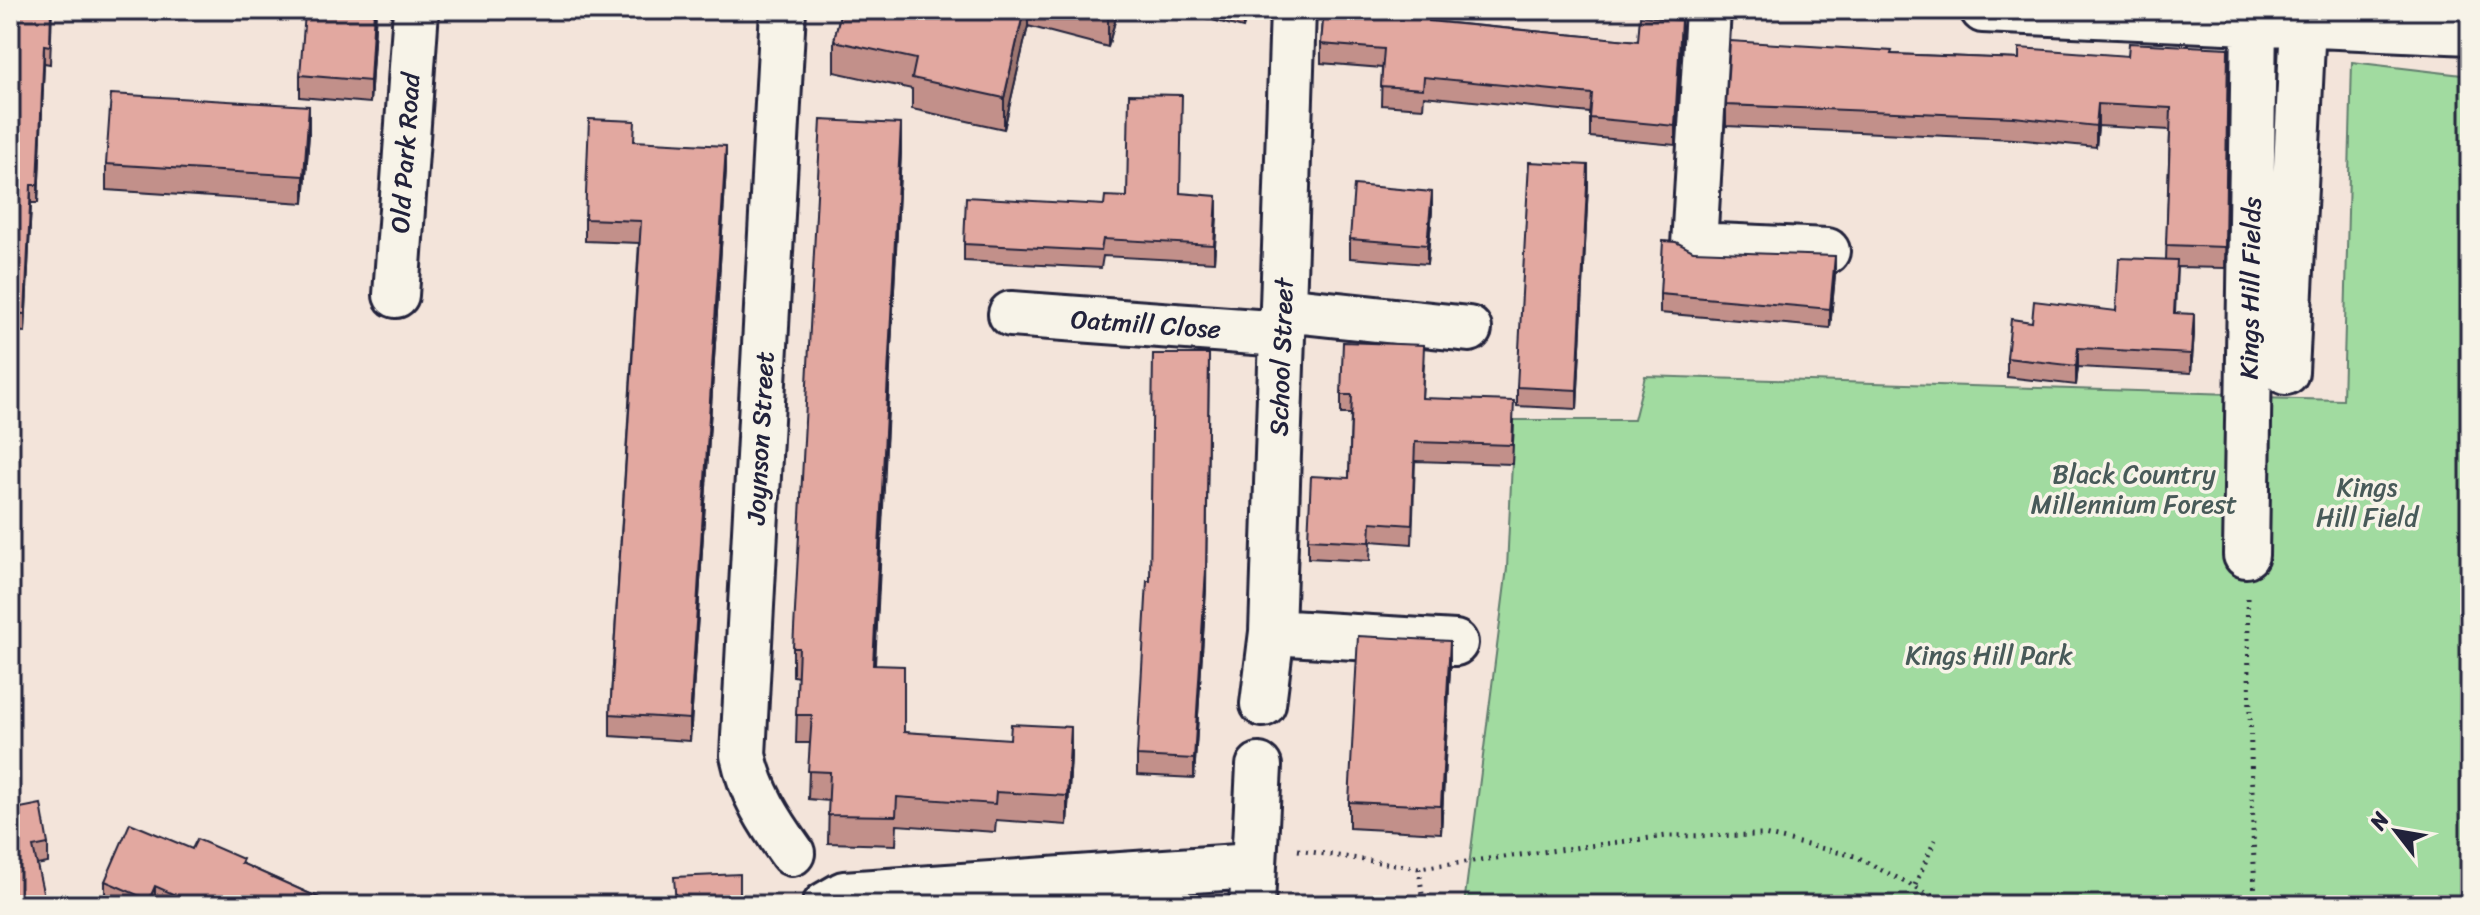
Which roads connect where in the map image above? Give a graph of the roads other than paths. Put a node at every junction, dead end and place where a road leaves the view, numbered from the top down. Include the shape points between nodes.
1 (416, 10) edge
2 (783, 10) edge
3 (1293, 10) edge
4 (1708, 10) edge
5 (1983, 10) edge
6 (2254, 22) junction
7 (2303, 23) junction
8 (2470, 32) edge
9 (1827, 251) dead end
10 (396, 295) dead end
11 (1011, 314) dead end
12 (1283, 322) junction
13 (1469, 329) dead end
14 (2286, 372) dead end
15 (2246, 555) road end
16 (1272, 632) junction
17 (1455, 643) dead end
18 (1263, 704) dead end
19 (1259, 766) dead end
20 (792, 853) dead end
21 (1253, 872) edge
22 (826, 903) edge

1 - 10 street, Old Park Road
2 - 20 street, Joynson Street via 743,755 748,781
3 - 12 street, School Street
4 - 9 street via 1694,245
5 - 6 street
6 - 7 street
6 - 15 street, Kings Hill Fields
7 - 8 street
7 - 14 street
11 - 12 street, Oatmill Close
12 - 13 street, Oatmill Close
12 - 16 street, School Street
16 - 17 street
16 - 18 street, School Street
19 - 21 street
21 - 22 street via 844,894

